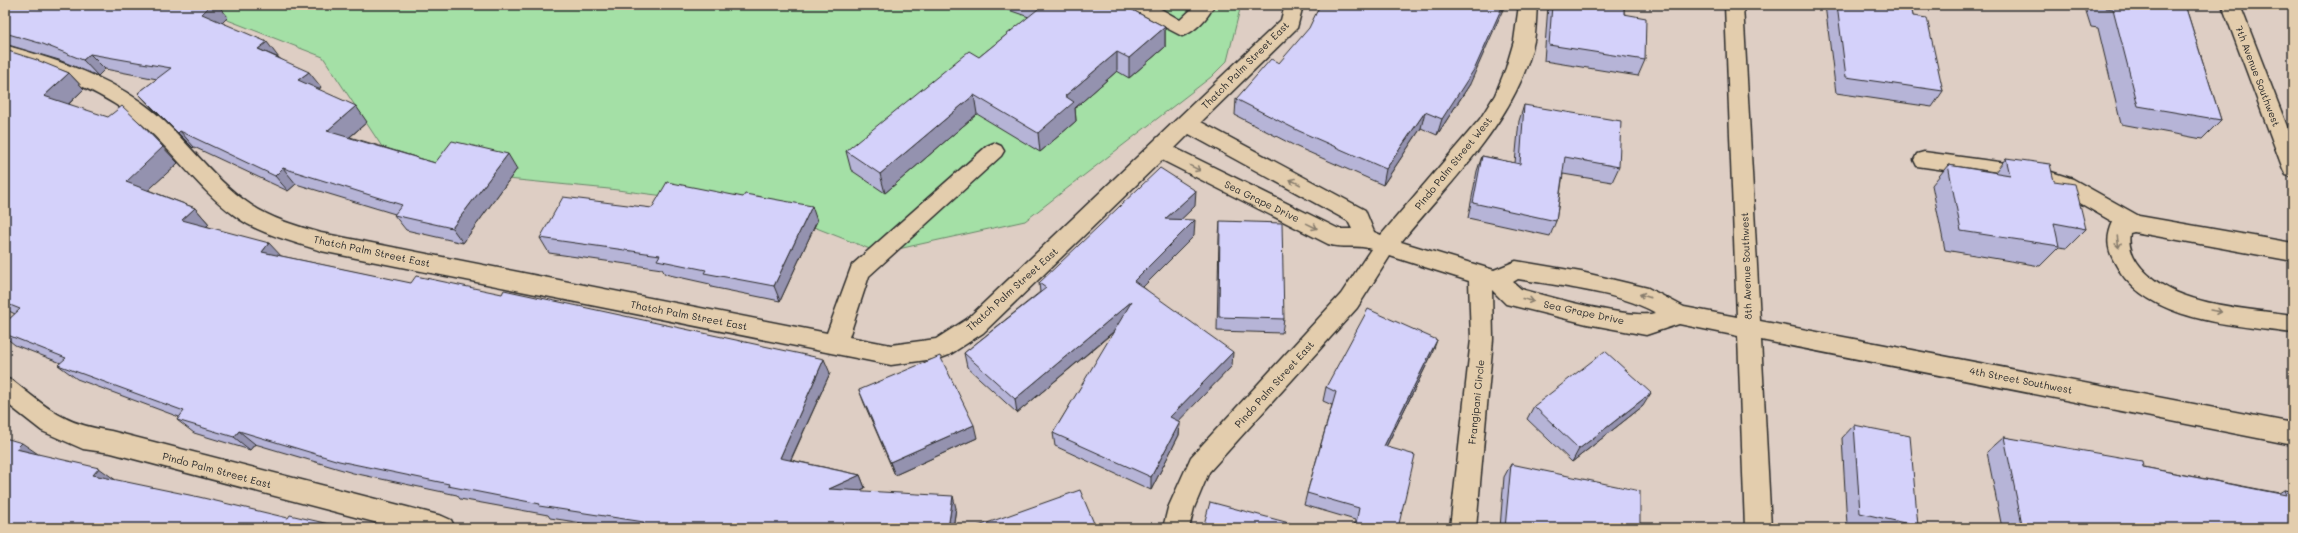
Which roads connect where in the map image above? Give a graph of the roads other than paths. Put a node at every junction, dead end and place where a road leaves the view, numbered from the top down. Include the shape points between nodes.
1 (1139, 5) edge
2 (1204, 5) edge
3 (1294, 5) edge
4 (1528, 5) edge
5 (1734, 5) edge
6 (2231, 5) edge
7 (5, 52) edge
8 (1187, 124) junction
9 (1160, 150) junction
10 (994, 151) dead end
11 (1924, 160) dead end
12 (2293, 169) edge
13 (2134, 224) junction
14 (1376, 242) junction
15 (2293, 252) edge
16 (1488, 278) junction
17 (1679, 315) junction
18 (2293, 324) edge
19 (1749, 327) junction
20 (835, 344) junction
21 (5, 388) edge
22 (2293, 434) edge
23 (429, 527) edge
24 (1176, 528) edge
25 (1463, 528) edge
26 (1758, 528) edge

1 - 2 street via 1182,29 1203,10
3 - 8 street, Thatch Palm Street East via 1290,23
4 - 14 street, Pindo Palm Street West via 1524,41 1516,68 1504,96 1487,124
5 - 19 street, 8th Avenue Southwest
6 - 12 street, 7th Avenue Southwest
7 - 20 street, Thatch Palm Street East via 44,63 87,80 117,96 144,115 223,194 244,211 289,231 321,242
8 - 9 street, Thatch Palm Street East
14 -> 8 street via 1357,216
9 -> 14 street, Sea Grape Drive via 1336,238
9 - 20 street, Thatch Palm Street East via 974,326 941,348 891,355
10 - 20 street via 860,271
11 - 13 street via 2036,175 2066,185
13 - 15 street
13 -> 18 street via 2122,226 2117,235 2119,250 2128,269 2143,286 2178,304
14 - 16 street, Sea Grape Drive
14 - 24 street, Pindo Palm Street East via 1349,301 1200,465 1181,508
17 -> 16 street, Sea Grape Drive via 1648,297 1581,281 1516,270
16 -> 17 street, Sea Grape Drive via 1514,297 1587,315 1646,325
16 - 25 street, Frangipani Circle
17 - 19 street, Sea Grape Drive
19 - 22 street, 4th Street Southwest
19 - 26 street, 8th Avenue Southwest
21 - 23 street, Pindo Palm Street East via 50,424 82,438 111,442

